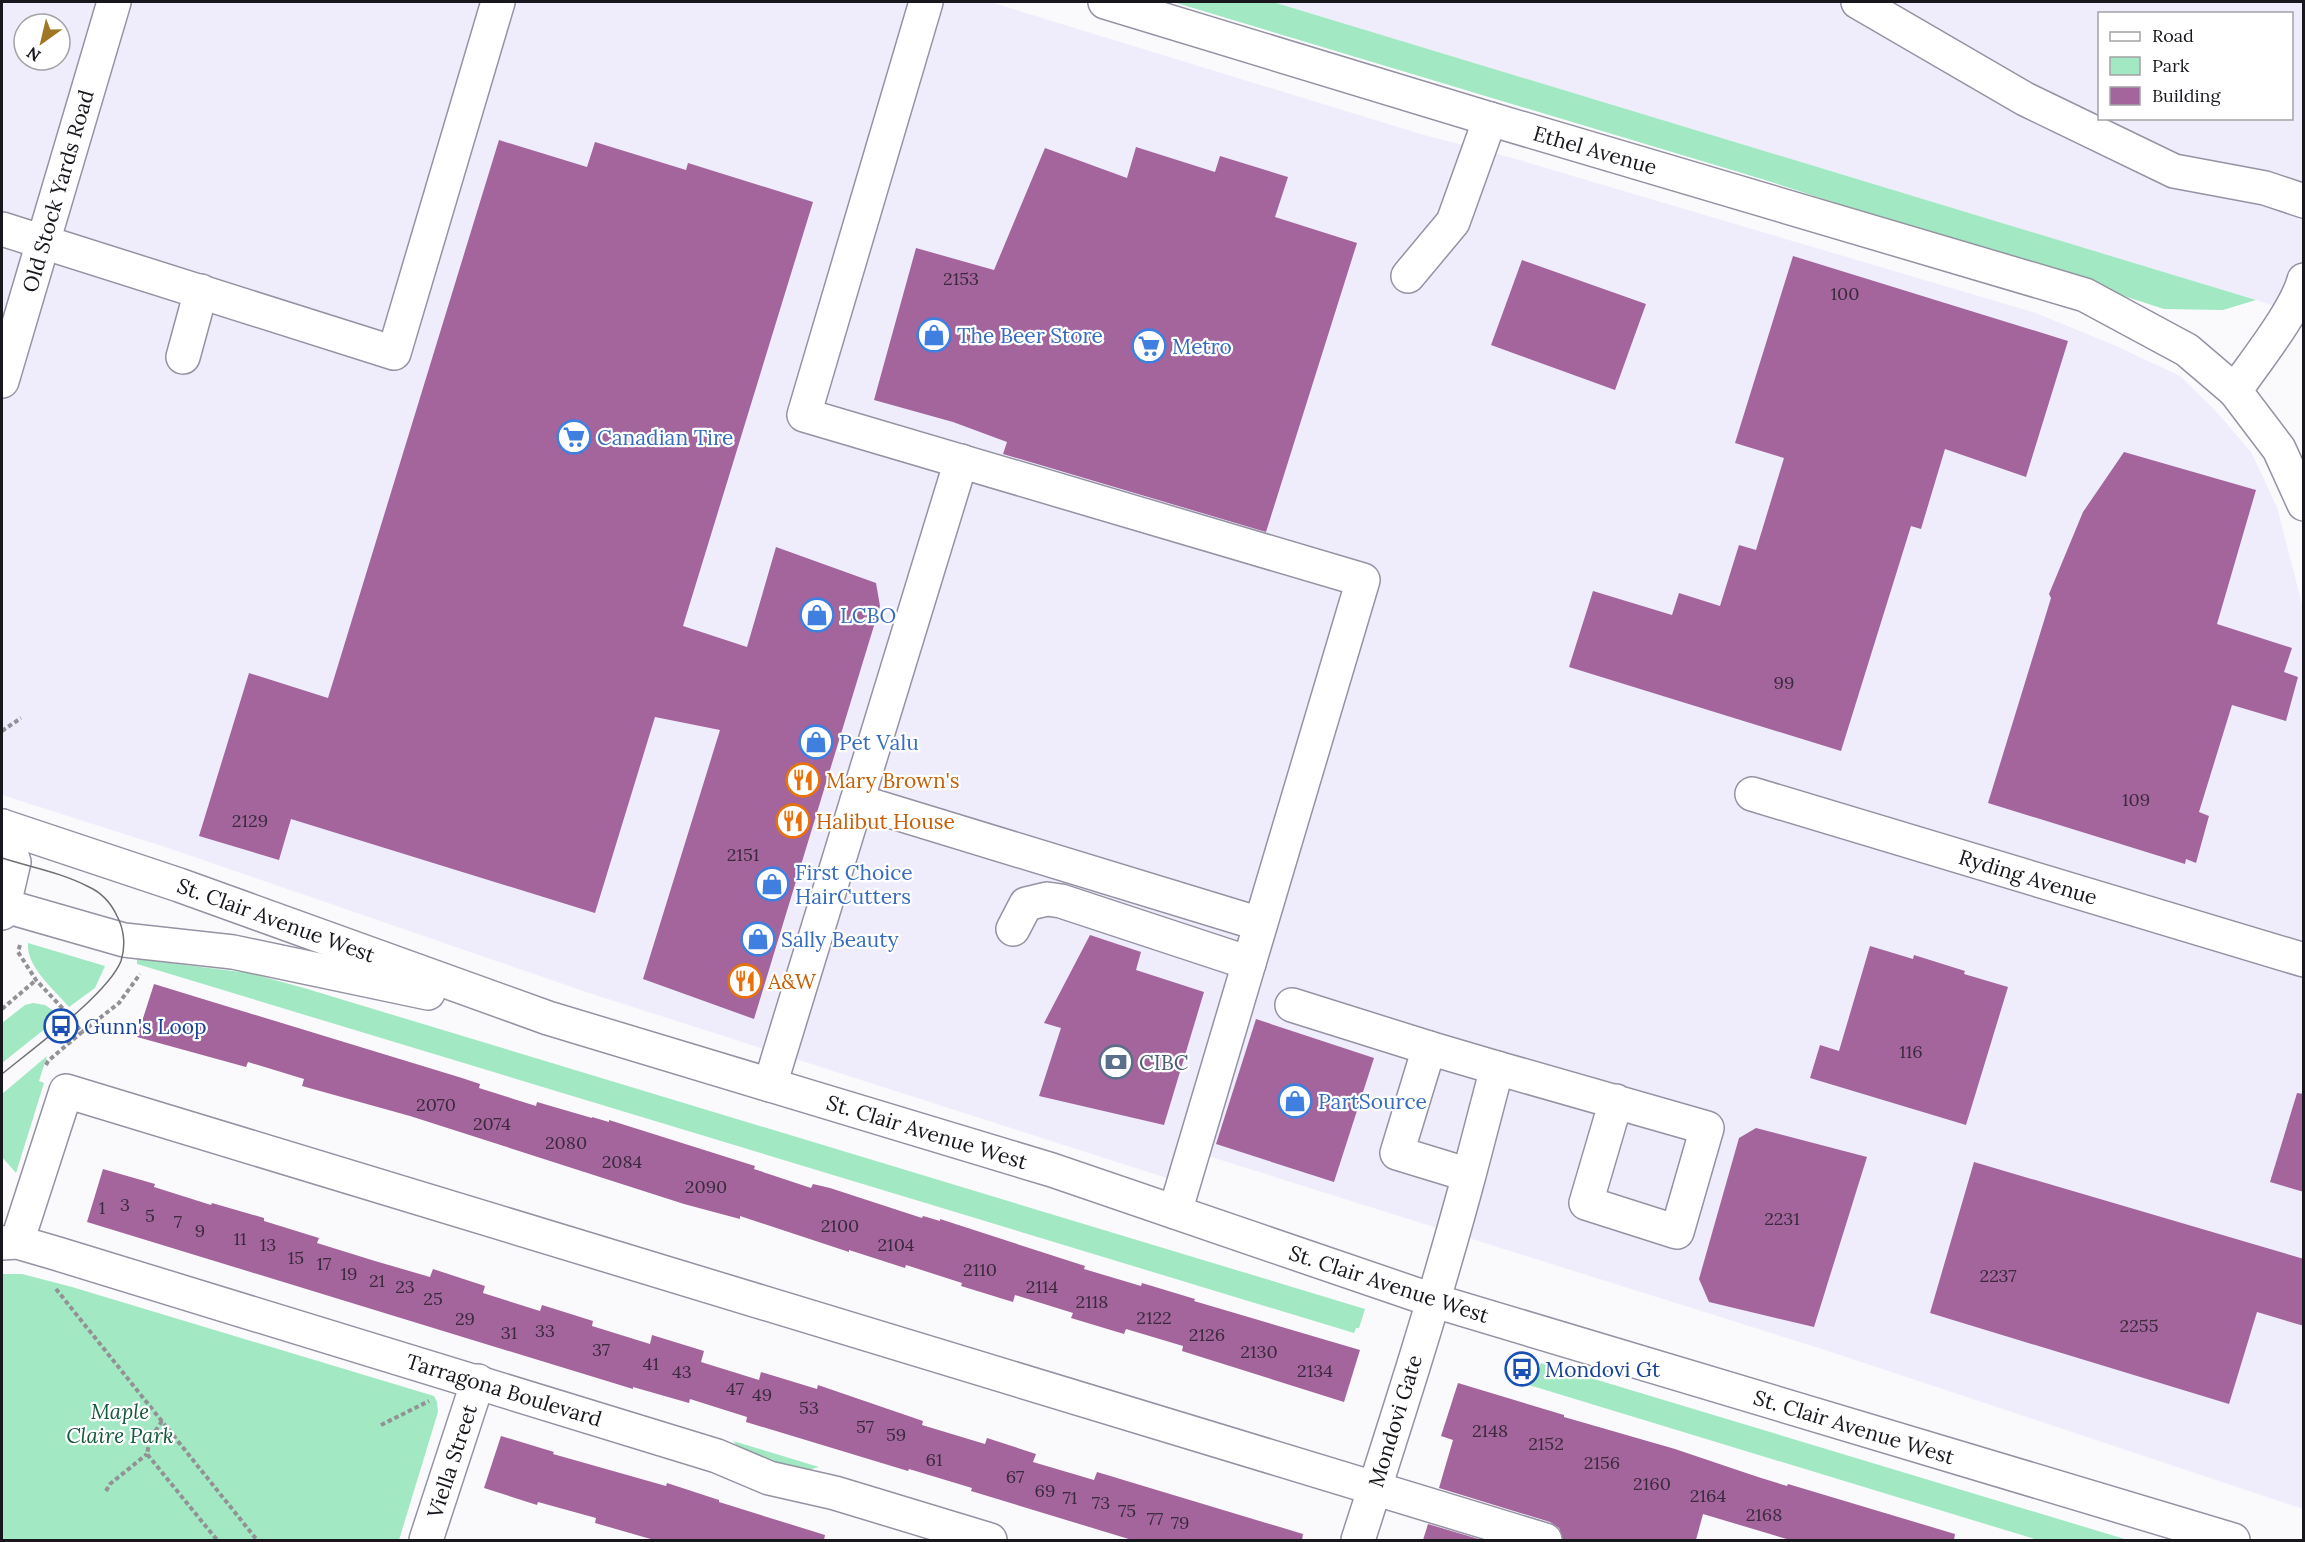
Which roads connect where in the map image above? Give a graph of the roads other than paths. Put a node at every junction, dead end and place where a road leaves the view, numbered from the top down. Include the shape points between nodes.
1 (114, 2) edge
2 (498, 2) edge
3 (926, 2) edge
4 (1106, 2) edge
5 (1858, 2) edge
6 (1490, 119) junction
7 (2304, 201) edge
8 (2, 229) edge
9 (44, 242) junction
10 (1408, 276) dead end
11 (2304, 280) edge
12 (201, 291) junction
13 (183, 357) dead end
14 (2, 381) edge
15 (2235, 391) junction
16 (961, 461) junction
17 (2304, 504) edge
18 (1752, 794) dead end
19 (857, 801) junction
20 (2, 826) edge
21 (2, 908) edge
22 (1260, 924) junction
23 (1013, 929) dead end
24 (2304, 960) edge
25 (1250, 963) junction
26 (1292, 1005) dead end
27 (548, 1018) junction
28 (1429, 1048) junction
29 (1497, 1068) junction
30 (770, 1085) junction
31 (1616, 1101) dead end
32 (1469, 1174) junction
33 (1175, 1212) junction
34 (9, 1243) edge
35 (1435, 1301) junction
36 (478, 1381) junction
37 (1374, 1489) junction
38 (427, 1540) edge
39 (990, 1540) edge
40 (1358, 1540) edge
41 (1545, 1540) edge
42 (2233, 1540) edge

1 - 9 street, Old Stock Yards Road
2 - 12 street via 394,353
3 - 16 street via 804,415
4 - 6 street, Ethel Avenue
5 - 7 street via 2025,99 2174,171 2265,188
6 - 10 street via 1454,222
6 - 15 street, Ethel Avenue via 2085,295 2187,351
8 - 9 street
9 - 12 street
9 - 14 street, Old Stock Yards Road
11 - 15 street via 2274,334
12 - 13 street
15 - 17 street, Ethel Avenue via 2279,449
16 - 19 street
16 - 22 street via 1363,580
18 - 24 street, Ryding Avenue
19 - 22 street
19 - 30 street
20 - 21 street via 14,862
20 - 27 street, St. Clair Avenue West via 179,885
21 - 27 street, St. Clair Avenue West via 124,940 233,952
22 - 25 street
23 - 25 street via 1026,904 1047,899 1061,901
25 - 33 street
26 - 28 street
27 - 30 street, St. Clair Avenue West
28 - 29 street
28 - 32 street via 1397,1153
29 - 31 street
29 - 32 street, Mondovi Gate
30 - 33 street, St. Clair Avenue West via 1052,1170
32 - 35 street, Mondovi Gate
33 - 35 street, St. Clair Avenue West
34 - 36 street, Tarragona Boulevard
34 - 37 street via 66,1091
35 - 37 street, Mondovi Gate
35 - 42 street, St. Clair Avenue West
36 - 38 street, Viella Street
36 - 39 street, Tarragona Boulevard via 717,1456 769,1478 835,1493
37 - 40 street, Mondovi Gate
37 - 41 street

